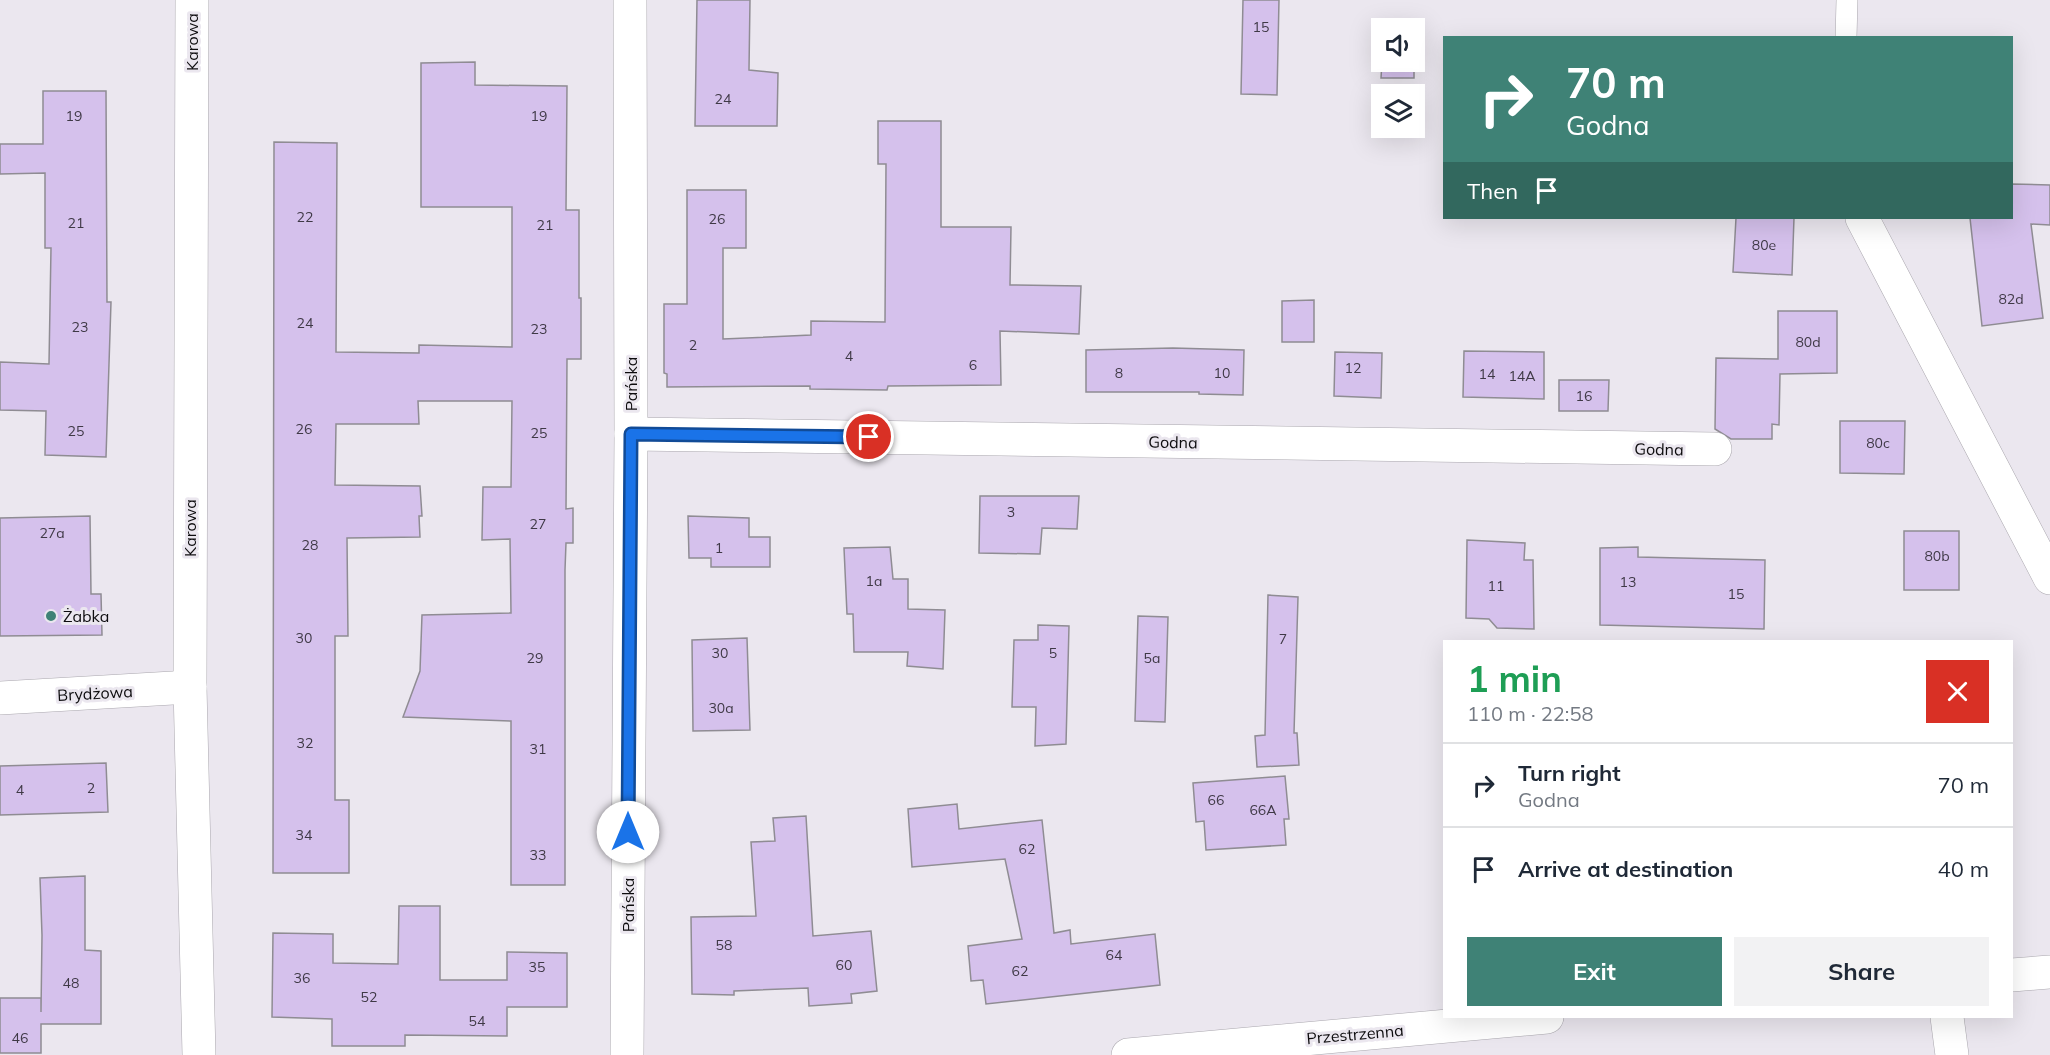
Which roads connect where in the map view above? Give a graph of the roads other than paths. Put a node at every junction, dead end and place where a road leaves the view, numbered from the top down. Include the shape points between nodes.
1 (192, 0) edge
2 (630, 0) edge
3 (1848, 0) edge
4 (1846, 36) edge
5 (1863, 219) edge
6 (631, 434) junction
7 (1715, 449) dead end
8 (2050, 578) edge
9 (190, 687) junction
10 (0, 698) edge
11 (2050, 972) edge
12 (2013, 975) edge
13 (1535, 1018) edge
14 (1947, 1018) edge
15 (199, 1055) edge
16 (627, 1055) edge
17 (1128, 1055) edge
18 (1952, 1055) edge

1 - 9 street, Karowa
2 - 6 street, Pańska
3 - 4 lane
5 - 8 street
6 - 7 street, Godna
6 - 16 street, Pańska
9 - 10 street, Brydżowa
9 - 15 street, Karowa
11 - 12 street
13 - 17 street, Przestrzenna
14 - 18 street

